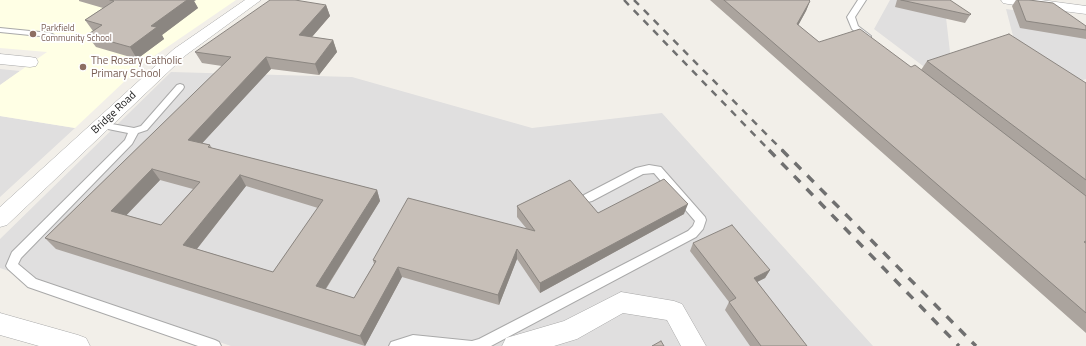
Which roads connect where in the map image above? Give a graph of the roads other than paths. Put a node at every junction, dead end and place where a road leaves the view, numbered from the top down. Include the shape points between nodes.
1 (254, 0) edge
2 (862, 0) edge
3 (1008, 0) edge
4 (1086, 10) edge
5 (0, 30) edge
6 (50, 35) dead end
7 (878, 46) edge
8 (0, 59) edge
9 (30, 62) dead end
10 (180, 87) dead end
11 (101, 125) junction
12 (134, 131) junction
13 (588, 198) dead end
14 (0, 219) edge
15 (0, 324) edge
16 (78, 346) edge
17 (215, 346) edge
18 (395, 346) edge
19 (470, 346) edge
20 (476, 346) edge
21 (514, 346) edge
22 (694, 346) edge

1 - 11 street, Bridge Road via 180,52
2 - 7 lane via 853,12 852,23
3 - 4 street
5 - 6 lane
8 - 9 street
10 - 12 lane via 144,128
11 - 12 lane
11 - 14 street, Bridge Road
12 - 17 lane via 129,142 16,255 12,266 32,283
13 - 20 lane via 640,171 657,170 701,220 698,229 692,234
15 - 16 street
18 - 19 lane via 413,341
21 - 22 street via 569,330 621,302 674,311

